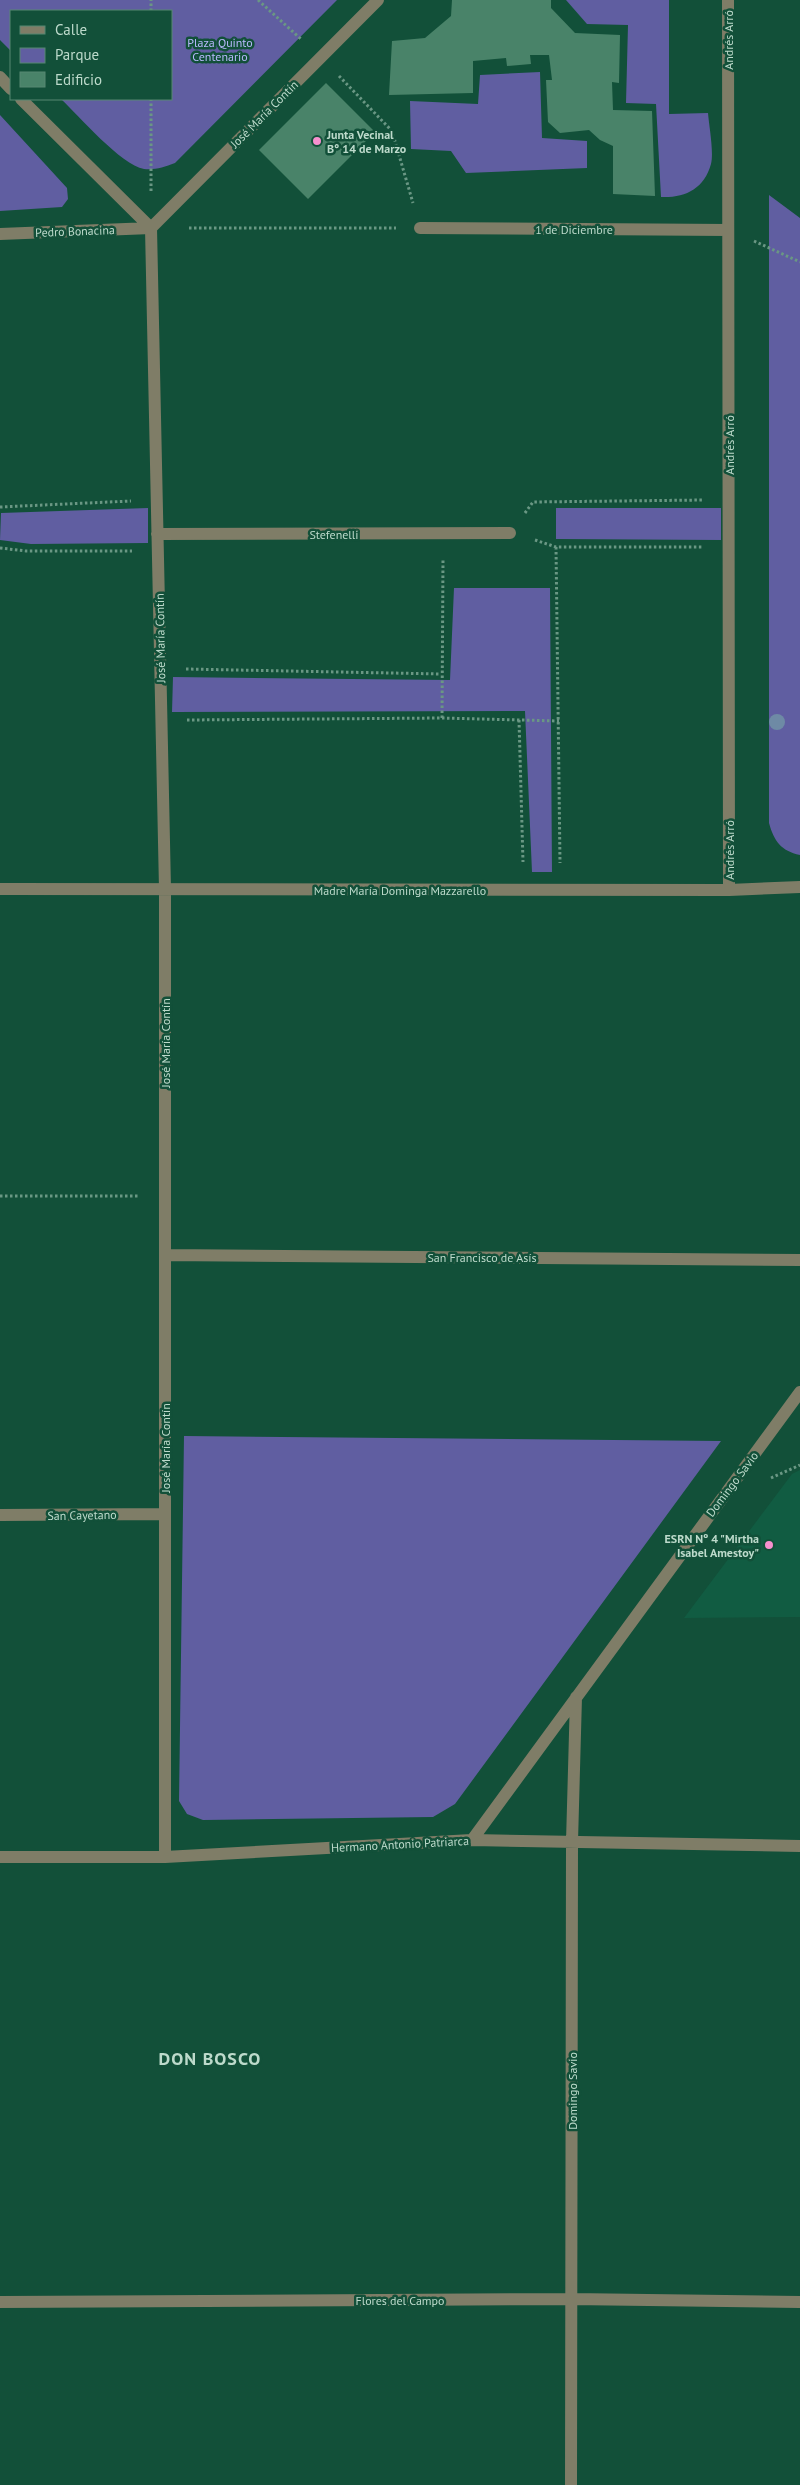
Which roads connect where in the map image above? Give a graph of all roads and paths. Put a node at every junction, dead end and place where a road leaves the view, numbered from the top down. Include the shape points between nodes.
1 (258, 0) edge
2 (378, 0) edge
3 (728, 0) edge
4 (321, 57) junction
5 (0, 77) edge
6 (10, 87) edge
7 (23, 100) edge
8 (151, 100) edge
9 (151, 228) junction
10 (420, 228) junction
11 (728, 230) junction
12 (0, 234) edge
13 (800, 262) edge
14 (729, 499) junction
15 (157, 500) junction
16 (0, 506) edge
17 (510, 533) junction
18 (157, 534) junction
19 (444, 534) junction
20 (729, 546) junction
21 (556, 547) junction
22 (0, 548) edge
23 (158, 551) junction
24 (160, 669) junction
25 (441, 674) junction
26 (442, 718) junction
27 (161, 720) junction
28 (519, 720) junction
29 (558, 721) junction
30 (800, 887) edge
31 (0, 889) edge
32 (165, 890) junction
33 (524, 890) junction
34 (561, 890) junction
35 (729, 890) junction
36 (0, 1196) edge
37 (165, 1196) junction
38 (165, 1255) junction
39 (800, 1260) edge
40 (800, 1392) edge
41 (165, 1514) junction
42 (0, 1515) edge
43 (576, 1697) junction
44 (472, 1840) junction
45 (572, 1842) junction
46 (800, 1846) edge
47 (0, 1857) edge
48 (165, 1857) junction
49 (571, 2300) junction
50 (0, 2302) edge
51 (800, 2302) edge
52 (571, 2485) edge

1 - 4 path
2 - 4 street, José María Contín
3 - 11 street, Andrés Arró
4 - 9 street, José María Contín
4 - 10 path via 392,131
5 - 6 street
7 - 9 street
8 - 9 path
9 - 10 path
9 - 12 street, Pedro Bonacina
9 - 15 street, José María Contín
10 - 11 street, 1 de Diciembre
11 - 13 path
11 - 14 street, Andrés Arró
14 - 17 path via 532,502
14 - 20 street, Andrés Arró
15 - 16 path
15 - 18 street, José María Contín
17 - 19 street, Stefenelli
17 - 21 path
18 - 19 street, Stefenelli
18 - 23 street, José María Contín
19 - 25 path
20 - 21 path
20 - 35 street, Andrés Arró
21 - 29 path
22 - 23 path via 26,551
23 - 24 street, José María Contín
24 - 25 path
24 - 27 street, José María Contín
25 - 26 path
26 - 27 path
26 - 28 path
27 - 32 street, José María Contín
28 - 29 path
28 - 33 path
29 - 34 path
30 - 35 street, Madre María Dominga Mazzarello
31 - 32 street, Madre María Dominga Mazzarello
32 - 33 street, Madre María Dominga Mazzarello
32 - 37 street, José María Contín
33 - 34 street, Madre María Dominga Mazzarello
34 - 35 street, Madre María Dominga Mazzarello
36 - 37 path
37 - 38 street, José María Contín
38 - 39 street, San Francisco de Asís
38 - 41 street, José María Contín
40 - 43 street, Domingo Savio
41 - 42 street, San Cayetano
41 - 48 street, José María Contín
43 - 44 street, Domingo Savio
43 - 45 street, Domingo Savio
44 - 45 street, Hermano Antonio Patriarca
44 - 48 street, Hermano Antonio Patriarca
45 - 46 street, Hermano Antonio Patriarca
45 - 49 street, Domingo Savio
47 - 48 street, Hermano Antonio Patriarca
49 - 50 street, Flores del Campo
49 - 51 street, Flores del Campo
49 - 52 street, Domingo Savio

